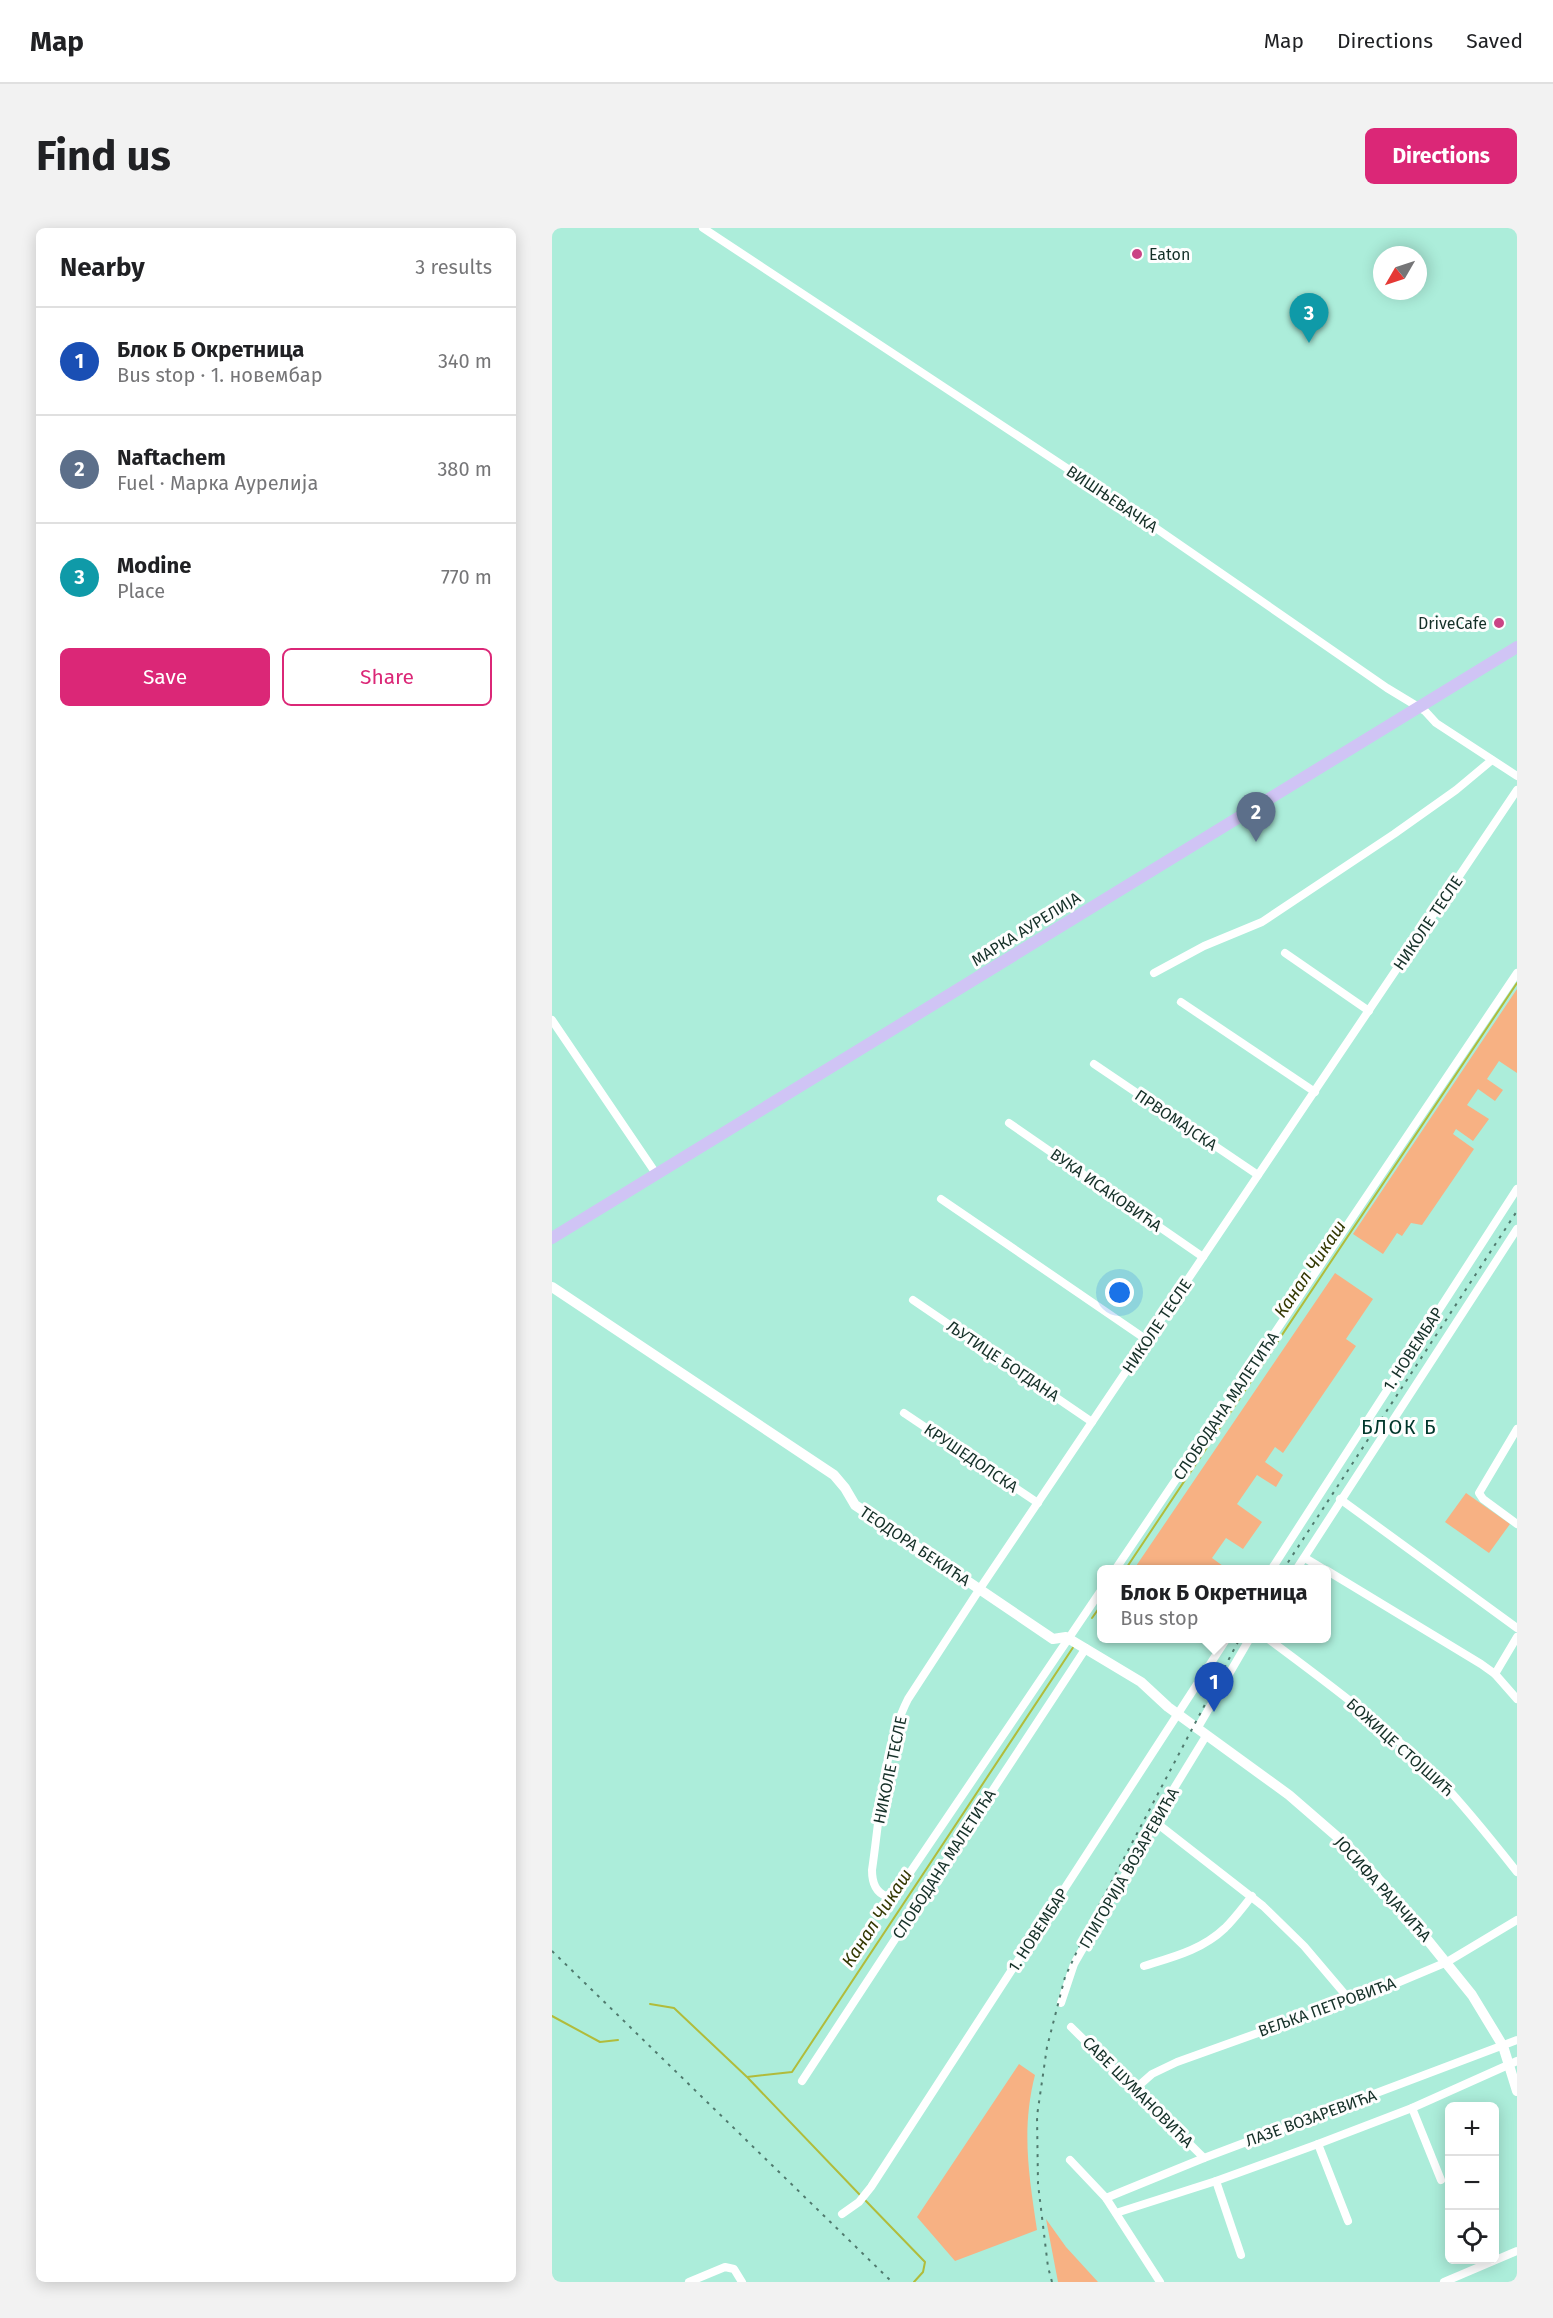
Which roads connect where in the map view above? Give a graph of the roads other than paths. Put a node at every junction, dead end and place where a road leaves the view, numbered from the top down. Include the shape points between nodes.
1 (703, 228) edge
2 (1517, 647) edge
3 (1418, 707) junction
4 (1492, 760) junction
5 (1517, 776) edge
6 (1517, 790) edge
7 (1286, 953) dead end
8 (1517, 973) edge
9 (1154, 974) dead end
10 (1181, 1002) dead end
11 (1369, 1011) junction
12 (552, 1020) edge
13 (1094, 1064) dead end
14 (1315, 1092) junction
15 (1009, 1123) dead end
16 (657, 1175) junction
17 (1258, 1175) junction
18 (1517, 1189) edge
19 (941, 1199) dead end
20 (1517, 1229) edge
21 (552, 1238) edge
22 (1203, 1257) junction
23 (552, 1287) edge
24 (913, 1300) dead end
25 (1147, 1340) junction
26 (904, 1413) dead end
27 (1092, 1422) junction
28 (1517, 1429) edge
29 (1340, 1499) junction
30 (1038, 1503) junction
31 (1517, 1524) edge
32 (1305, 1558) junction
33 (1118, 1565) edge
34 (1274, 1565) edge
35 (1299, 1565) edge
36 (1317, 1565) edge
37 (1331, 1573) edge
38 (979, 1590) junction
39 (1097, 1595) edge
40 (1517, 1628) edge
41 (1517, 1637) edge
42 (1069, 1639) junction
43 (1224, 1643) edge
44 (1247, 1643) edge
45 (1274, 1643) edge
46 (1085, 1647) junction
47 (1495, 1674) junction
48 (1517, 1699) edge
49 (1178, 1715) junction
50 (1202, 1732) junction
51 (1154, 1821) junction
52 (1517, 1872) edge
53 (878, 1891) joint
54 (1252, 1896) junction
55 (1517, 1920) edge
56 (1447, 1962) junction
57 (1144, 1966) dead end
58 (1348, 1999) junction
59 (1061, 2003) dead end
60 (1071, 2027) dead end
61 (1517, 2040) edge
62 (1503, 2046) junction
63 (1513, 2062) edge
64 (802, 2081) dead end
65 (1135, 2089) junction
66 (1517, 2091) edge
67 (1412, 2108) junction
68 (1318, 2144) junction
69 (1204, 2158) junction
70 (1070, 2160) dead end
71 (1441, 2180) dead end
72 (1216, 2181) junction
73 (1106, 2198) junction
74 (1116, 2213) junction
75 (842, 2214) dead end
76 (1348, 2221) dead end
77 (1517, 2251) edge
78 (1241, 2255) dead end
79 (689, 2282) edge
80 (742, 2282) edge
81 (1160, 2282) edge
82 (1444, 2282) edge

1 - 3 street, ВИШЊЕВАЧКА via 1118,502
2 - 3 main road, МАРКА АУРЕЛИЈА
3 - 4 street, ВИШЊЕВАЧКА
3 - 16 main road, МАРКА АУРЕЛИЈА
4 - 5 street, ВИШЊЕВАЧКА
4 - 9 street via 1394,834 1262,922 1203,946
6 - 11 street, НИКОЛЕ ТЕСЛЕ
7 - 11 street
8 - 33 street, СЛОБОДАНА МАЛЕТИЋА
10 - 14 street
11 - 14 street, НИКОЛЕ ТЕСЛЕ
12 - 16 street
13 - 17 street, ПРВОМАЈСКА
14 - 17 street, НИКОЛЕ ТЕСЛЕ
15 - 22 street, ВУКА ИСАКОВИЋА
16 - 21 main road, МАРКА АУРЕЛИЈА
17 - 22 street, НИКОЛЕ ТЕСЛЕ
18 - 34 street, 1. НОВЕМБАР
19 - 25 street
20 - 29 street, 1. НОВЕМБАР
22 - 25 street, НИКОЛЕ ТЕСЛЕ
23 - 38 street, ТЕОДОРА БЕКИЋА via 834,1475 855,1505
24 - 27 street, ЉУТИЦЕ БОГДАНА
25 - 27 street, НИКОЛЕ ТЕСЛЕ
26 - 30 street, КРУШЕДОЛСКА
27 - 30 street, НИКОЛЕ ТЕСЛЕ
28 - 31 street via 1479,1493
29 - 32 street, 1. НОВЕМБАР
29 - 40 street
30 - 38 street, НИКОЛЕ ТЕСЛЕ
32 - 35 street, 1. НОВЕМБАР
32 - 36 street
37 - 47 street
38 - 42 street, ТЕОДОРА БЕКИЋА via 1053,1639
38 - 53 street, НИКОЛЕ ТЕСЛЕ via 898,1718 872,1870
39 - 42 street, СЛОБОДАНА МАЛЕТИЋА
41 - 47 street
42 - 46 street, ТЕОДОРА БЕКИЋА
42 - 53 street, СЛОБОДАНА МАЛЕТИЋА via 907,1877 886,1896
43 - 49 street, 1. НОВЕМБАР
44 - 50 street
45 - 52 street, БОЖИЦЕ СТОЈШИЋ via 1419,1760
46 - 49 street, ТЕОДОРА БЕКИЋА via 1141,1682
46 - 64 street, СЛОБОДАНА МАЛЕТИЋА
47 - 48 street
49 - 50 street, ТЕОДОРА БЕКИЋА
49 - 75 street, 1. НОВЕМБАР via 871,2187
50 - 51 street, ГЛИГОРИЈА ВОЗАРЕВИЋА
50 - 56 street, ЈОСИФА РАЈАЧИЋА via 1289,1795 1349,1847
51 - 54 street
51 - 59 street, ГЛИГОРИЈА ВОЗАРЕВИЋА via 1074,1964
54 - 57 street via 1209,1940 1191,1951
54 - 58 street via 1304,1946
55 - 56 street, ВЕЉКА ПЕТРОВИЋА
56 - 58 street, ВЕЉКА ПЕТРОВИЋА
56 - 62 street, ЈОСИФА РАЈАЧИЋА
58 - 65 street, ВЕЉКА ПЕТРОВИЋА via 1177,2062 1152,2074
60 - 65 street, САВЕ ШУМАНОВИЋА
61 - 62 street, ЛАЗЕ ВОЗАРЕВИЋА
62 - 63 street, ЈОСИФА РАЈАЧИЋА
62 - 69 street, ЛАЗЕ ВОЗАРЕВИЋА
63 - 66 street, ЈОСИФА РАЈАЧИЋА
63 - 67 street, ЛАЗЕ ВОЗАРЕВИЋА
65 - 69 street, САВЕ ШУМАНОВИЋА
67 - 68 street, ЛАЗЕ ВОЗАРЕВИЋА
67 - 71 street
68 - 72 street, ЛАЗЕ ВОЗАРЕВИЋА
68 - 76 street
69 - 73 street, ЛАЗЕ ВОЗАРЕВИЋА
70 - 73 street
72 - 74 street, ЛАЗЕ ВОЗАРЕВИЋА
72 - 78 street
73 - 74 street
74 - 81 street
77 - 82 street
79 - 80 street via 725,2267 734,2269

